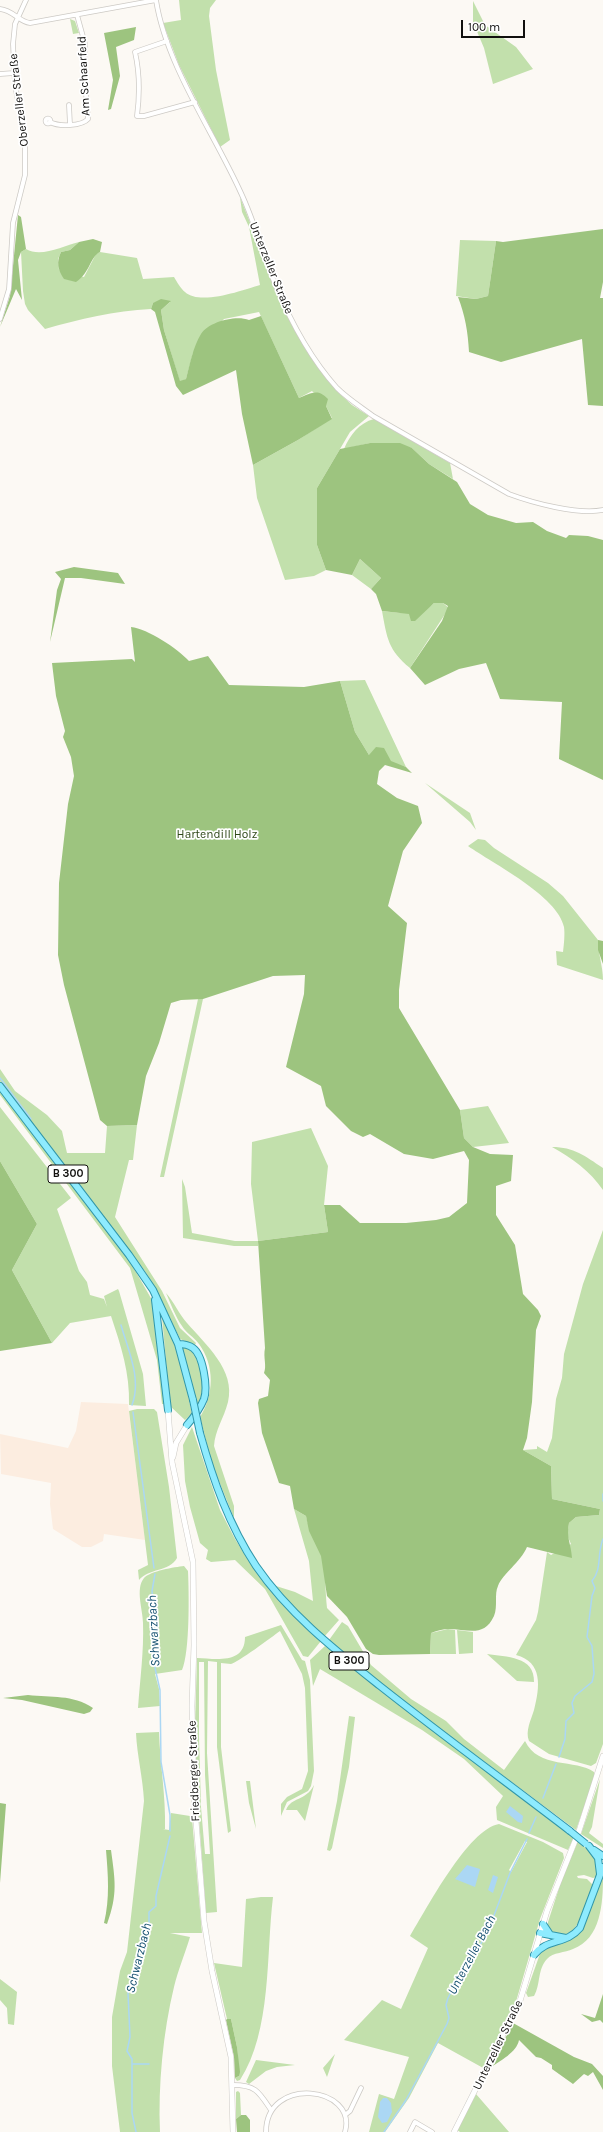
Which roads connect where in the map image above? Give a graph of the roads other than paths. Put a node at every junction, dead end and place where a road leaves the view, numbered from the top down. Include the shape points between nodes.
1 (26, 0) edge
2 (156, 0) edge
3 (0, 9) edge
4 (77, 15) junction
5 (17, 16) junction
6 (167, 41) junction
7 (14, 73) junction
8 (0, 74) edge
9 (195, 102) junction
10 (68, 105) dead end
11 (50, 122) dead end
12 (70, 125) junction
13 (0, 319) edge
14 (603, 510) edge
15 (0, 1086) edge
16 (153, 1290) junction
17 (178, 1344) junction
18 (168, 1410) joint
19 (187, 1425) joint
20 (172, 1462) junction
21 (603, 1756) edge
22 (588, 1845) junction
23 (603, 1856) edge
24 (603, 1867) edge
25 (601, 1875) edge
26 (543, 1924) junction
27 (540, 1932) junction
28 (549, 1933) junction
29 (567, 1938) junction
30 (556, 1942) junction
31 (534, 1955) junction
32 (233, 2085) junction
33 (361, 2088) dead end
34 (271, 2110) junction
35 (345, 2114) junction
36 (233, 2132) edge
37 (266, 2132) edge
38 (345, 2132) edge
39 (410, 2132) edge
40 (432, 2132) edge
41 (454, 2132) edge

1 - 5 street, Oberzeller Straße
2 - 4 street
2 - 6 street, Unterzeller Straße
3 - 5 street
4 - 5 street via 30,23
4 - 12 street, Am Schaarfeld via 85,44 84,68 88,114 87,121
5 - 7 street, Oberzeller Straße via 13,32
6 - 9 street, Unterzeller Straße
6 - 9 street via 135,52 140,71 137,116
7 - 8 street
7 - 13 street, Oberzeller Straße via 25,137 25,175 13,223 9,289
9 - 14 street, Unterzeller Straße via 241,193 275,284 289,313 307,345 338,388 373,416 509,494 530,502 588,511
10 - 12 street, Am Schaarfeld
11 - 12 street, Am Schaarfeld via 54,125
15 - 16 main road, B 300
16 - 17 main road, B 300
16 - 18 main road
17 - 19 main road via 186,1345 197,1352 205,1379 204,1398
17 - 22 main road, B 300, bridge via 212,1476 238,1535 256,1566 290,1608 337,1652
18 - 20 street, Friedberger Straße
19 - 20 street via 176,1443
20 - 32 street, Friedberger Straße via 194,1576 194,1796 204,1921 212,1972 230,2052
21 - 26 street, Unterzeller Straße via 579,1831
22 - 23 main road, B 300
22 - 25 main road via 598,1858
24 - 25 main road
25 - 29 main road via 580,1928
26 - 27 street, Unterzeller Straße
26 - 28 main road
27 - 28 main road
27 - 30 main road
27 - 31 street, Unterzeller Straße
28 - 29 main road
29 - 30 main road
30 - 31 main road via 543,1946
31 - 41 street, Unterzeller Straße via 513,2018
32 - 34 street via 253,2087
32 - 36 street, Friedberger Straße
33 - 35 street via 350,2111
34 - 35 street via 285,2098 296,2094 312,2094 332,2100
34 - 37 street
35 - 38 street
39 - 40 street via 415,2122

